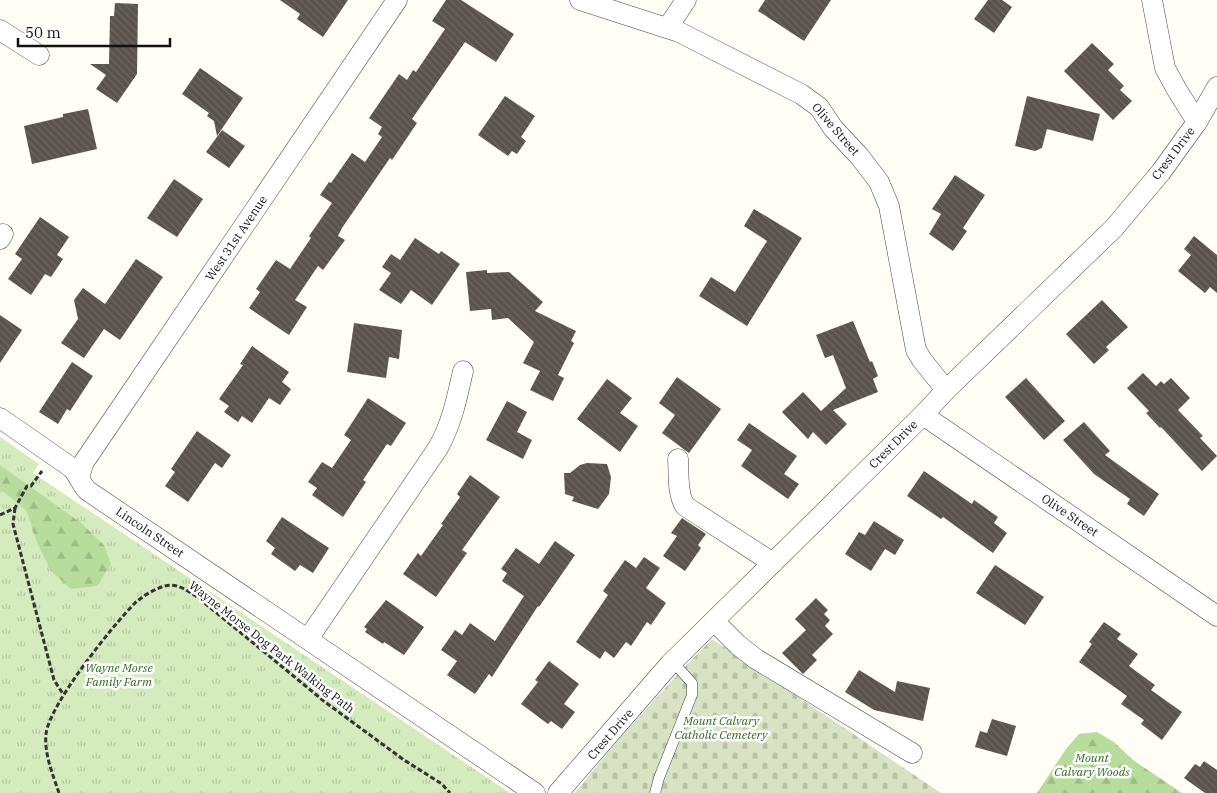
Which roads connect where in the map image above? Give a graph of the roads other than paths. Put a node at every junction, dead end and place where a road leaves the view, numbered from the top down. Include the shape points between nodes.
1 (397, 0) edge
2 (580, 0) edge
3 (686, 0) edge
4 (1152, 0) edge
5 (668, 27) junction
6 (0, 30) edge
7 (38, 55) dead end
8 (1217, 87) edge
9 (1197, 122) junction
10 (463, 371) dead end
11 (946, 390) junction
12 (923, 415) junction
13 (0, 418) edge
14 (678, 459) dead end
15 (79, 477) junction
16 (773, 563) junction
17 (1217, 616) edge
18 (714, 621) junction
19 (308, 639) junction
20 (673, 662) junction
21 (912, 752) dead end
22 (535, 793) edge
23 (558, 793) edge
24 (655, 793) edge

1 - 15 street, West 31st Avenue via 84,462
2 - 5 street, Olive Street
3 - 5 street
4 - 9 street via 1165,68
5 - 11 street, Olive Street via 813,101 860,157 879,182 889,206 916,350
6 - 7 street
8 - 9 street, Crest Drive
9 - 11 street, Crest Drive via 1114,228
10 - 19 street via 448,431
11 - 12 street, Crest Drive
12 - 16 street, Crest Drive
12 - 17 street, Olive Street
13 - 15 street, Lincoln Street via 72,468
14 - 16 street via 679,485 686,506
15 - 19 street, Lincoln Street via 88,491
16 - 18 street, Crest Drive
18 - 20 street, Crest Drive
18 - 21 street via 756,659
19 - 22 street, Lincoln Street
20 - 23 street, Crest Drive
20 - 24 lane via 692,683 692,695

